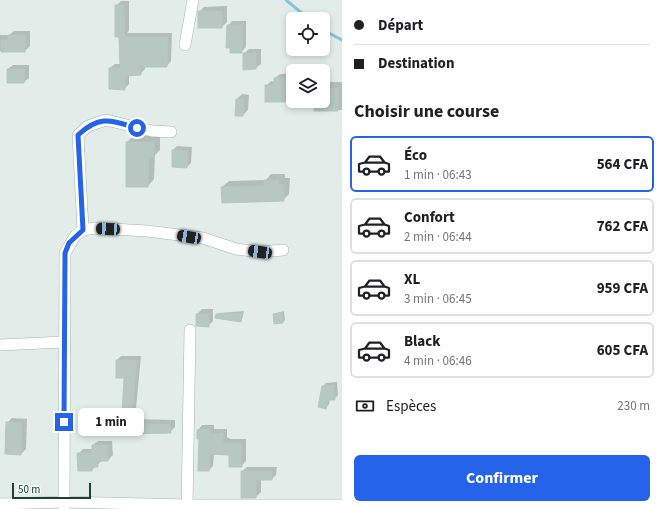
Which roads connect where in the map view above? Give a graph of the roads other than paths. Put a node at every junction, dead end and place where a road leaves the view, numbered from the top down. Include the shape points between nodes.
1 (193, 0) edge
2 (185, 45) dead end
3 (171, 132) dead end
4 (83, 230) junction
5 (283, 250) dead end
6 (190, 330) dead end
7 (64, 342) junction
8 (0, 345) edge
9 (0, 504) edge
10 (342, 505) edge
11 (64, 506) edge
12 (187, 507) edge

1 - 2 street
3 - 4 street via 152,131 106,120 88,126 78,135
4 - 5 street via 94,228 147,231 203,238 216,244 244,250
4 - 7 street via 69,243 65,253
6 - 12 street
7 - 8 street
7 - 11 street
9 - 11 street
10 - 12 street
11 - 12 street

